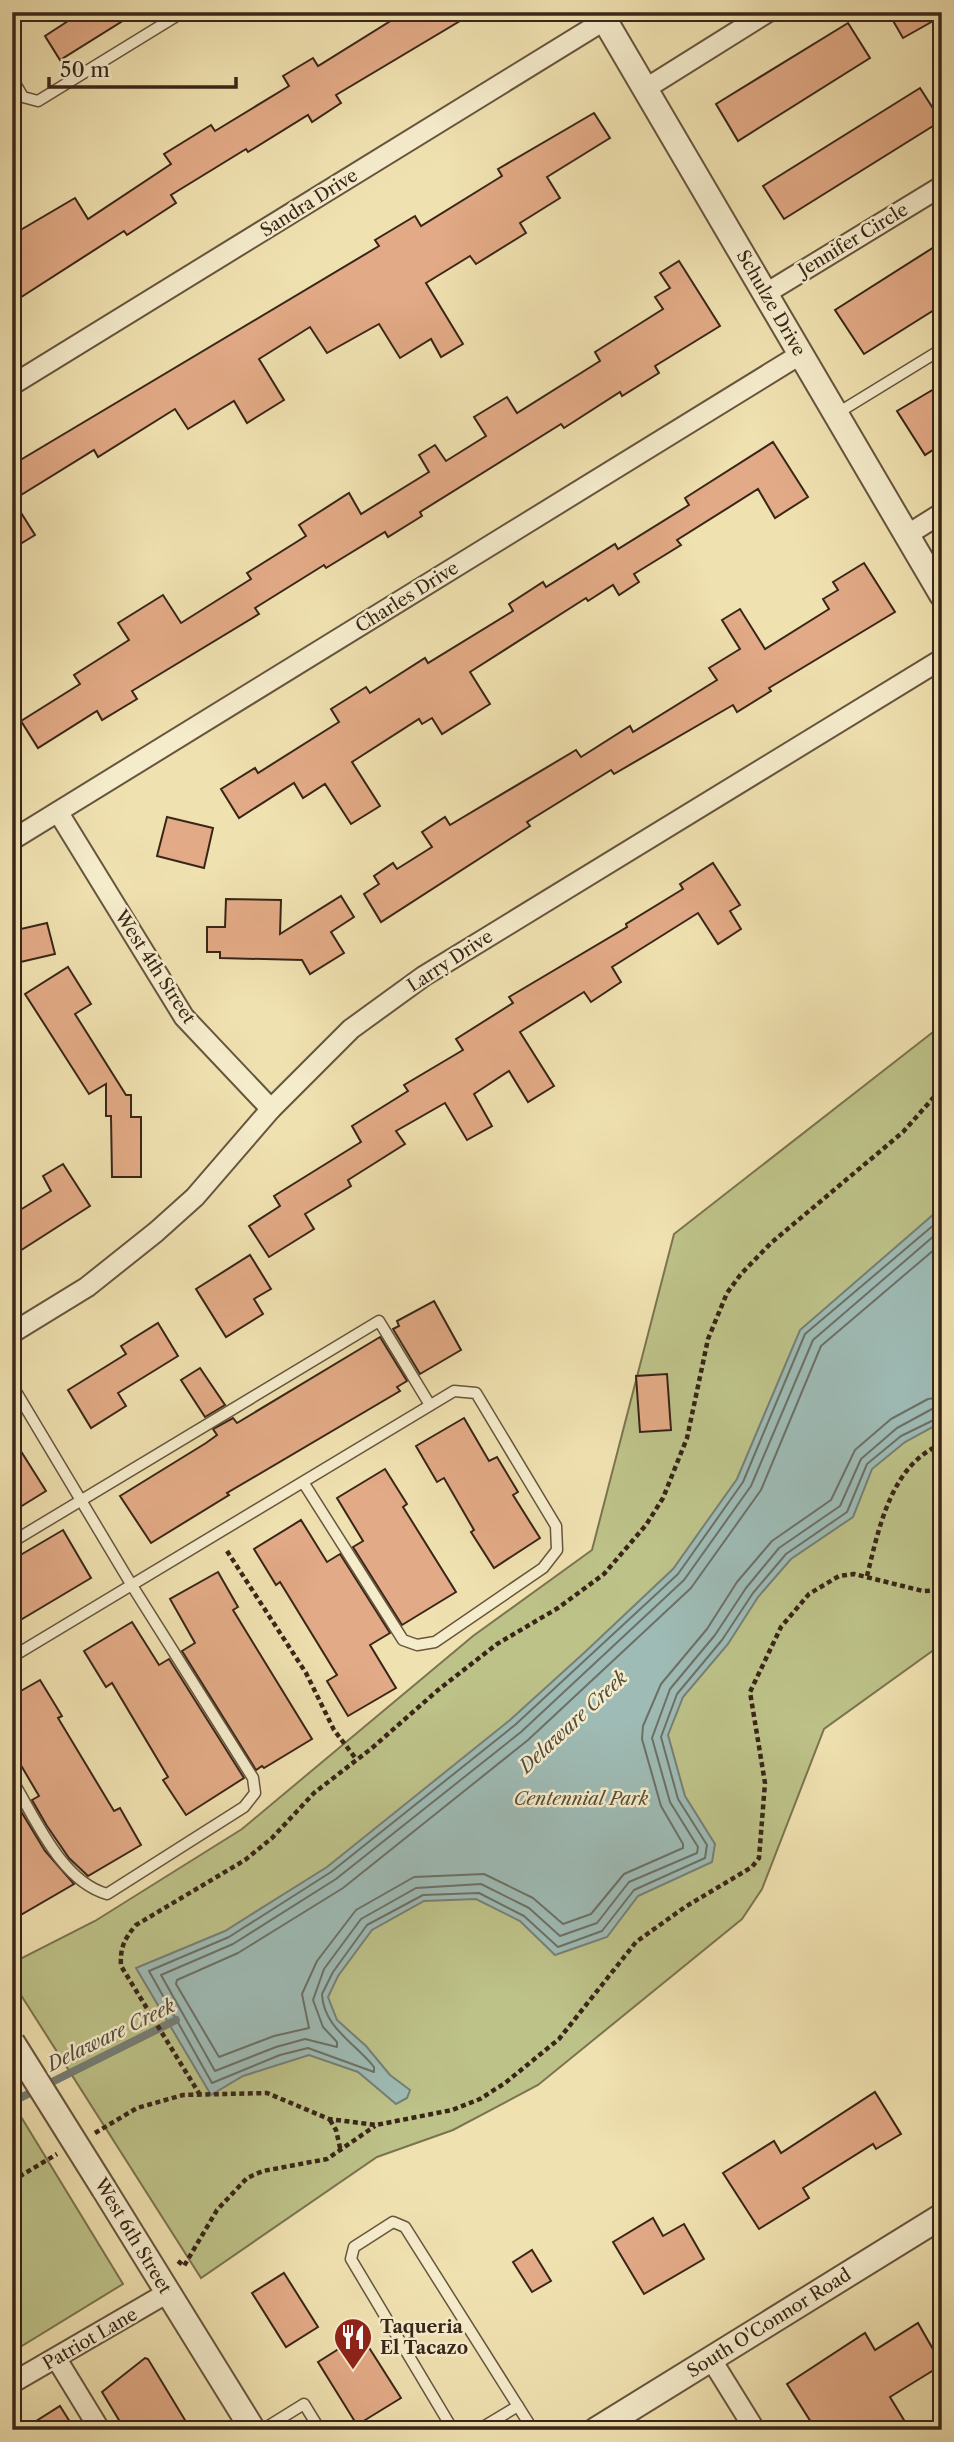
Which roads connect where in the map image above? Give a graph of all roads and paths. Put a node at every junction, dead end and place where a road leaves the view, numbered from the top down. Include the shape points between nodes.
1 (183, 12) edge
2 (768, 12) edge
3 (603, 16) edge
4 (12, 78) edge
5 (645, 89) junction
6 (942, 186) edge
7 (765, 293) junction
8 (942, 349) edge
9 (801, 354) junction
10 (12, 385) edge
11 (836, 414) junction
12 (942, 513) edge
13 (907, 535) junction
14 (942, 595) edge
15 (942, 659) edge
16 (58, 812) junction
17 (12, 840) edge
18 (271, 1109) junction
19 (12, 1333) edge
20 (12, 1385) edge
21 (430, 1405) junction
22 (942, 1444) edge
23 (303, 1482) junction
24 (81, 1500) junction
25 (12, 1542) edge
26 (227, 1551) dead end
27 (867, 1576) junction
28 (131, 1584) junction
29 (942, 1590) edge
30 (12, 1657) edge
31 (356, 1759) dead end
32 (12, 1780) edge
33 (121, 1966) dead end
34 (12, 2042) edge
35 (200, 2095) junction
36 (329, 2119) junction
37 (376, 2125) junction
38 (93, 2134) dead end
39 (341, 2152) junction
40 (60, 2153) dead end
41 (12, 2181) edge
42 (942, 2217) edge
43 (184, 2266) dead end
44 (167, 2293) junction
45 (56, 2358) junction
46 (711, 2359) junction
47 (12, 2383) edge
48 (518, 2406) junction
49 (100, 2430) edge
50 (253, 2430) edge
51 (262, 2430) edge
52 (320, 2430) edge
53 (453, 2430) edge
54 (478, 2430) edge
55 (533, 2430) edge
56 (596, 2430) edge
57 (755, 2430) edge

1 - 4 lane via 38,101 23,97
2 - 5 street
3 - 5 street, Schulze Drive
3 - 10 street, Sandra Drive
5 - 7 street, Schulze Drive
6 - 7 street, Jennifer Circle
7 - 9 street, Schulze Drive
8 - 11 lane
9 - 11 street, Schulze Drive
9 - 16 street, Charles Drive
11 - 13 street, Schulze Drive
12 - 13 street
13 - 14 street, Schulze Drive
15 - 18 street, Larry Drive via 424,976 351,1029
16 - 17 street, Charles Drive
16 - 18 street, West 4th Street via 184,1017
18 - 19 street, Larry Drive via 195,1198 156,1232 87,1287
20 - 24 lane
21 - 23 lane
21 - 23 lane via 454,1391 477,1393 556,1526 557,1549 543,1568 435,1642 417,1645 403,1640
21 - 24 lane via 379,1321
22 - 27 path via 926,1450 902,1475 876,1539
23 - 28 lane
24 - 25 lane
24 - 28 lane
26 - 31 path
27 - 29 path via 914,1589
27 - 37 path via 839,1576 809,1594 781,1627 753,1681 751,1703 765,1783 761,1845 752,1867 636,1942 559,2039 505,2083 452,2110
28 - 30 lane
28 - 32 lane via 253,1778 255,1793 244,1807 107,1894 88,1889 61,1860
33 - 35 path
34 - 44 street, West 6th Street, bridge
35 - 36 path via 267,2094
35 - 38 path via 138,2108
36 - 37 path
36 - 39 path
37 - 39 path
39 - 43 path via 247,2178 217,2210
40 - 41 path
42 - 46 street, South O'Connor Road
44 - 45 street, Patriot Lane
44 - 50 street, West 6th Street
45 - 47 street, Patriot Lane
45 - 49 street
46 - 56 street, South O'Connor Road
46 - 57 street
48 - 53 lane via 405,2227 393,2222 354,2247 351,2259
48 - 54 lane
48 - 55 lane
51 - 52 lane via 304,2404

